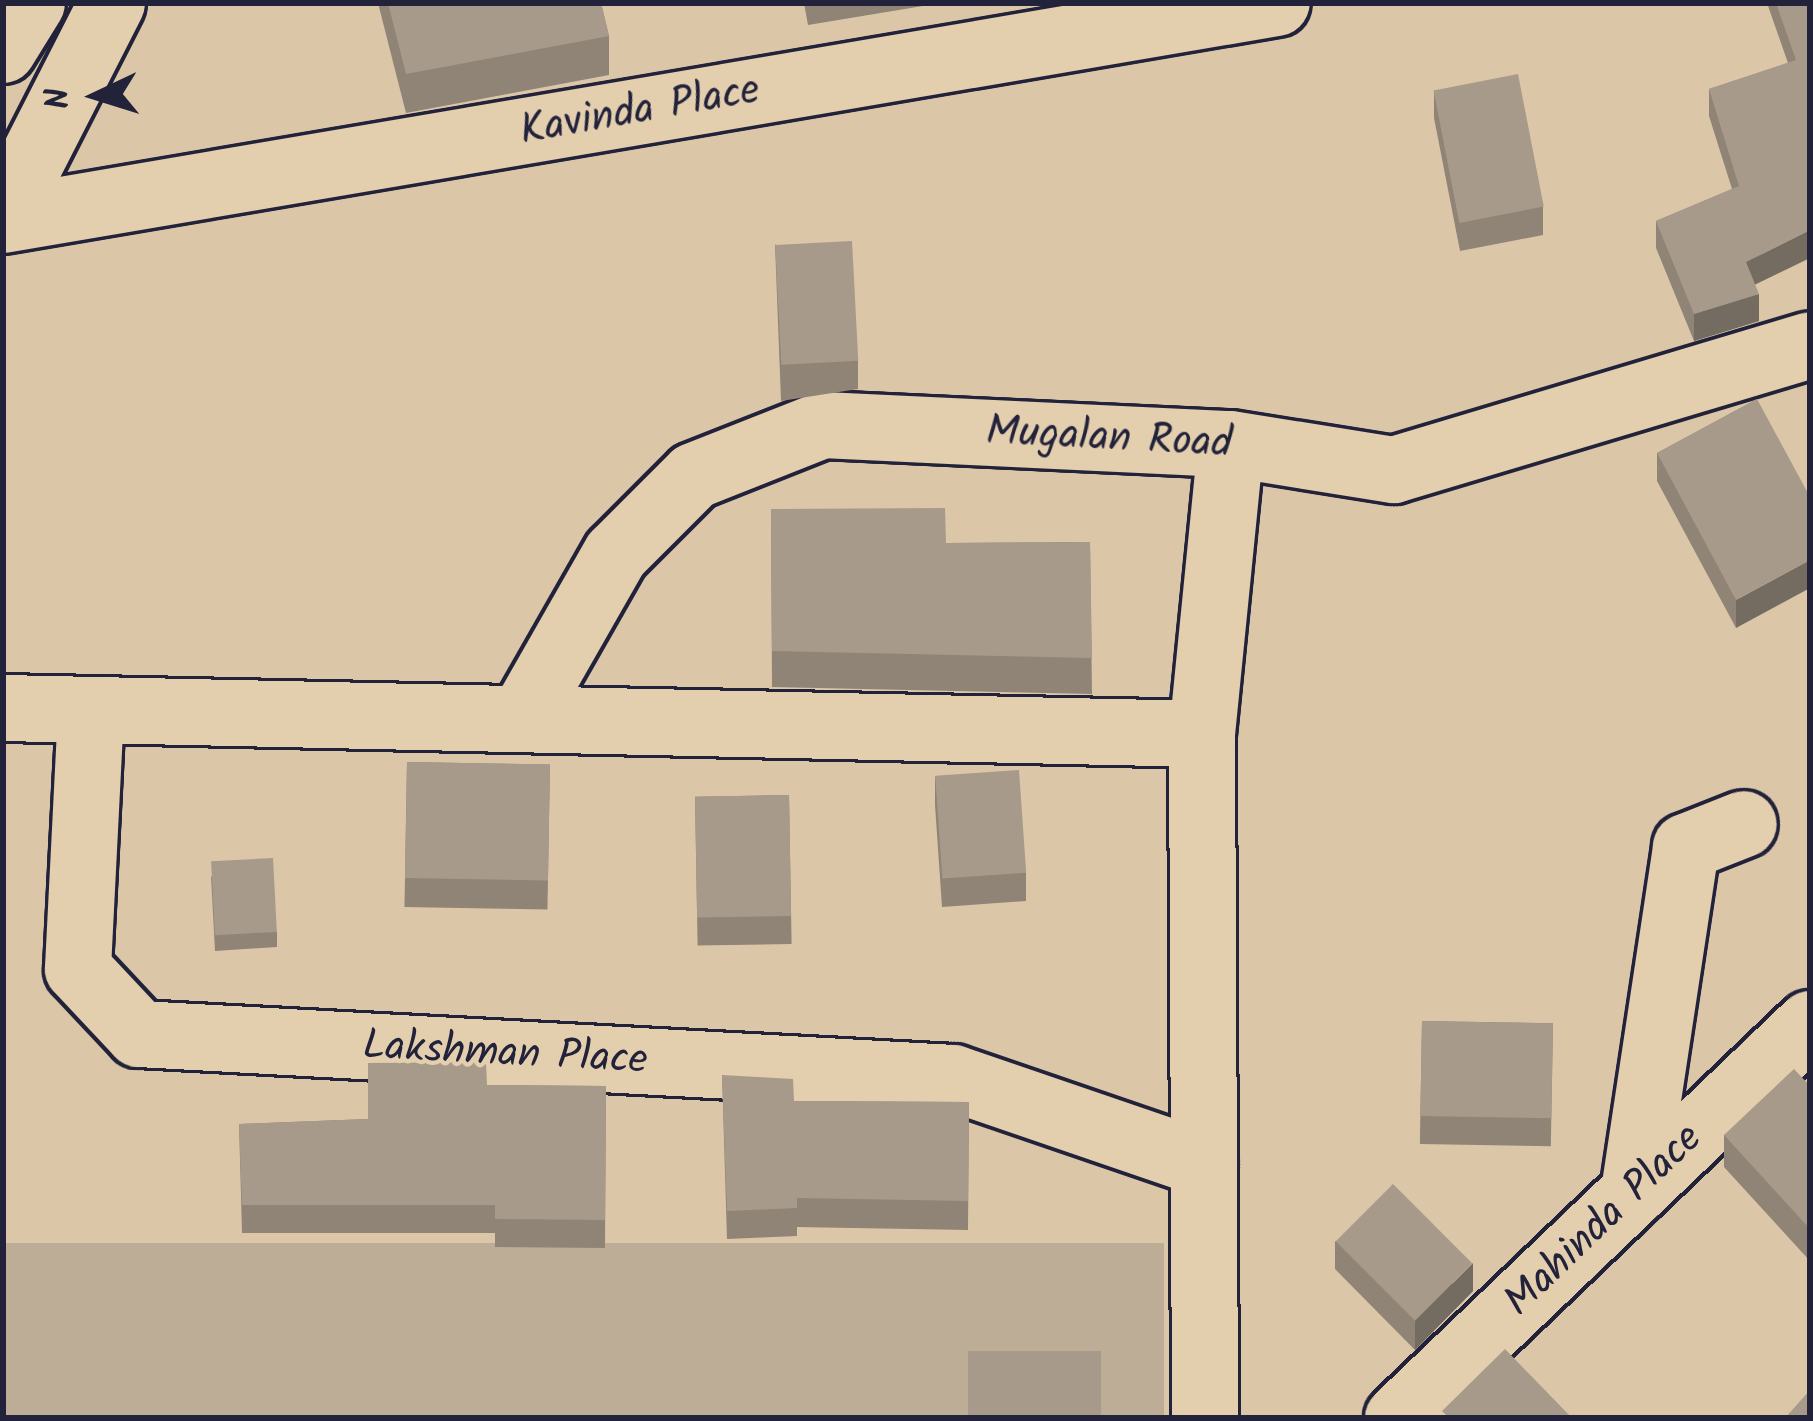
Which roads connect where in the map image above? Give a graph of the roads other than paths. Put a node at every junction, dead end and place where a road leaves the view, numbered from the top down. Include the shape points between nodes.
1 (32, 3) edge
2 (112, 3) edge
3 (1277, 3) edge
4 (3, 50) edge
5 (3, 218) edge
6 (1810, 345) edge
7 (1231, 444) junction
8 (3, 708) edge
9 (91, 711) junction
10 (524, 715) junction
11 (1202, 734) junction
12 (1744, 824) dead end
13 (1810, 1024) edge
14 (1204, 1165) junction
15 (1634, 1192) junction
16 (1205, 1418) edge
17 (1398, 1418) edge

1 - 4 main road
2 - 5 main road
3 - 5 main road, Kavinda Place
6 - 7 main road, Mugalan Road via 1394,470
7 - 10 main road, Mugalan Road via 823,425 694,476 616,554
7 - 11 main road
8 - 9 main road
9 - 10 main road
9 - 14 main road, Lakshman Place via 78,969 139,1034 953,1078
10 - 11 main road
11 - 14 main road
12 - 15 main road via 1686,847
13 - 15 main road, Mahinda Place
14 - 16 main road
15 - 17 main road, Mahinda Place

